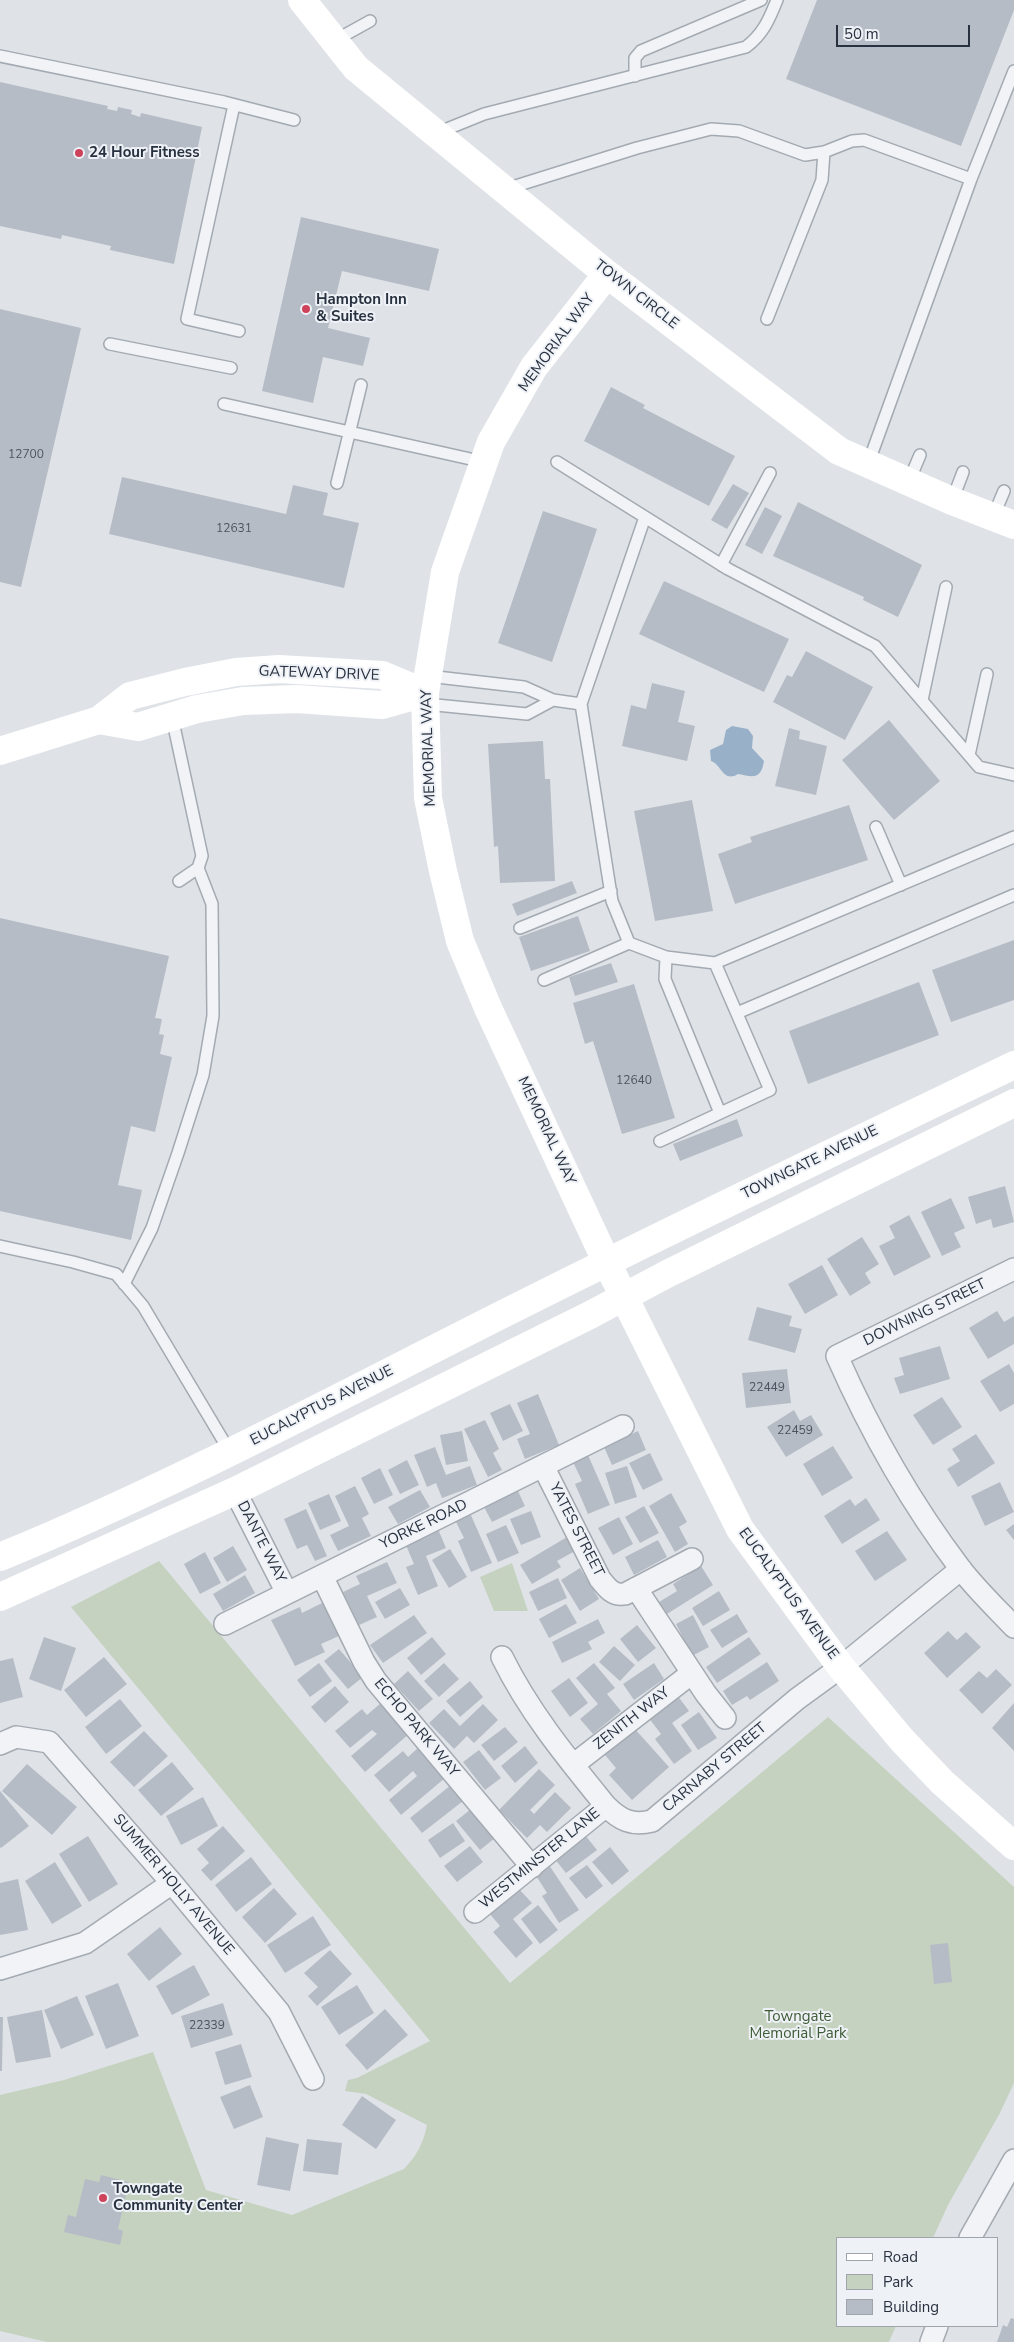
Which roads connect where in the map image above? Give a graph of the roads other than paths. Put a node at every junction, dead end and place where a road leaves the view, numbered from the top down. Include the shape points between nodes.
1 (302, 0) edge
2 (761, 0) edge
3 (777, 0) edge
4 (370, 21) dead end
5 (334, 41) junction
6 (0, 56) edge
7 (1014, 71) edge
8 (635, 76) junction
9 (234, 105) junction
10 (294, 120) dead end
11 (435, 133) junction
12 (824, 152) junction
13 (970, 179) junction
14 (504, 190) junction
15 (608, 274) junction
16 (767, 319) dead end
17 (239, 331) dead end
18 (110, 344) dead end
19 (231, 368) dead end
20 (361, 385) dead end
21 (224, 404) dead end
22 (348, 432) junction
23 (920, 455) dead end
24 (484, 462) junction
25 (556, 462) dead end
26 (868, 464) junction
27 (963, 472) dead end
28 (770, 474) dead end
29 (909, 481) junction
30 (337, 483) dead end
31 (1004, 491) dead end
32 (952, 501) junction
33 (645, 517) junction
34 (1004, 521) edge
35 (721, 565) junction
36 (946, 587) dead end
37 (987, 674) dead end
38 (426, 691) junction
39 (553, 700) junction
40 (922, 700) junction
41 (581, 704) junction
42 (172, 717) junction
43 (99, 720) junction
44 (0, 751) edge
45 (969, 755) junction
46 (1014, 775) edge
47 (876, 827) dead end
48 (1014, 837) edge
49 (198, 868) junction
50 (179, 881) dead end
51 (901, 885) junction
52 (611, 891) junction
53 (1014, 896) edge
54 (520, 928) dead end
55 (630, 943) junction
56 (666, 957) junction
57 (715, 963) junction
58 (544, 980) dead end
59 (737, 1013) junction
60 (1014, 1065) edge
61 (1014, 1103) edge
62 (720, 1113) junction
63 (660, 1141) dead end
64 (0, 1246) edge
65 (607, 1263) junction
66 (1014, 1269) edge
67 (124, 1284) junction
68 (625, 1296) junction
69 (312, 1411) junction
70 (623, 1426) dead end
71 (230, 1452) junction
72 (543, 1466) junction
73 (236, 1491) junction
74 (0, 1557) edge
75 (692, 1559) dead end
76 (80, 1562) junction
77 (961, 1569) junction
78 (322, 1576) junction
79 (636, 1588) junction
80 (287, 1593) junction
81 (0, 1597) edge
82 (225, 1624) dead end
83 (1014, 1627) edge
84 (502, 1657) dead end
85 (841, 1667) junction
86 (692, 1673) junction
87 (725, 1718) dead end
88 (0, 1744) edge
89 (573, 1765) junction
90 (606, 1806) junction
91 (1014, 1846) edge
92 (532, 1867) junction
93 (172, 1883) junction
94 (474, 1912) dead end
95 (0, 1969) edge
96 (313, 2078) dead end
97 (1014, 2160) edge
98 (971, 2237) edge
99 (937, 2327) edge
100 (931, 2342) edge

1 - 5 street, TOWN CIRCLE
2 - 8 lane via 641,51 635,58
3 - 8 lane via 767,26 746,48
4 - 5 lane
5 - 11 street, TOWN CIRCLE via 356,68
6 - 9 lane
7 - 13 lane
8 - 11 lane via 484,114
9 - 10 lane
9 - 17 lane via 187,319
11 - 14 street, TOWN CIRCLE
12 - 13 lane via 864,140
12 - 14 lane via 805,155 739,131 711,129 637,148
12 - 16 lane via 822,180
13 - 26 lane
14 - 15 street, TOWN CIRCLE
15 - 24 street, MEMORIAL WAY via 534,368 491,442
15 - 26 street, TOWN CIRCLE via 839,451
18 - 19 lane
20 - 22 lane
21 - 22 lane
22 - 24 lane
22 - 30 lane
23 - 29 lane
24 - 38 street, MEMORIAL WAY via 445,572
25 - 33 lane
26 - 29 street, TOWN CIRCLE
27 - 32 lane
28 - 35 lane
29 - 32 street, TOWN CIRCLE
31 - 34 lane
32 - 34 street, TOWN CIRCLE
33 - 35 lane
33 - 41 lane
35 - 40 lane via 875,646
36 - 40 lane
37 - 45 lane
38 - 39 lane via 524,687
38 - 39 lane via 527,714
38 - 42 street, GATEWAY DRIVE via 382,705 297,699 244,702 197,709
38 - 43 street, GATEWAY DRIVE via 382,675 279,669 236,672 130,696
38 - 65 street, MEMORIAL WAY via 428,798 460,941
39 - 41 lane
40 - 45 lane
41 - 52 lane
42 - 43 street, GATEWAY DRIVE via 138,726
42 - 49 lane via 202,856
43 - 44 street, GATEWAY DRIVE
45 - 46 lane via 979,767
47 - 51 lane
48 - 51 lane
49 - 50 lane
49 - 67 lane via 212,904 213,1016 202,1075 178,1153 152,1228
51 - 57 lane
52 - 54 lane
52 - 55 lane
53 - 59 lane
55 - 56 lane
55 - 58 lane
56 - 57 lane
56 - 62 lane via 666,979
57 - 59 lane
59 - 62 lane via 770,1090
60 - 65 street, TOWNGATE AVENUE
61 - 68 street
62 - 63 lane
64 - 67 lane via 116,1274
65 - 68 street, EUCALYPTUS AVENUE
65 - 69 street, EUCALYPTUS AVENUE
66 - 77 street, DOWNING STREET via 837,1356 861,1410 907,1491
67 - 71 lane via 144,1306
68 - 73 street
68 - 85 street, EUCALYPTUS AVENUE via 740,1529
69 - 71 street, EUCALYPTUS AVENUE
69 - 73 street via 312,1427 240,1464
70 - 72 street, YORKE ROAD
71 - 74 street, EUCALYPTUS AVENUE via 88,1521
71 - 76 street via 211,1477 96,1538
72 - 78 street, YORKE ROAD
72 - 79 street, YATES STREET via 608,1590 619,1595
73 - 76 street
73 - 80 street, DANTE WAY
75 - 79 street, YATES STREET
76 - 81 street
77 - 83 street
77 - 85 street, CARNABY STREET
78 - 80 street, YORKE ROAD
78 - 92 street, ECHO PARK WAY via 376,1681
79 - 86 street
80 - 82 street, YORKE ROAD
84 - 89 street, CARNABY STREET via 538,1720
85 - 90 street, CARNABY STREET via 652,1821 640,1824 627,1822
85 - 91 street, EUCALYPTUS AVENUE via 935,1776
86 - 87 street
86 - 89 street, ZENITH WAY
88 - 93 street, SUMMER HOLLY AVENUE via 16,1737 49,1742
89 - 90 street, CARNABY STREET
90 - 92 street, WESTMINSTER LANE
92 - 94 street, WESTMINSTER LANE
93 - 95 street via 84,1943
93 - 96 street, SUMMER HOLLY AVENUE via 279,2012
97 - 98 street
99 - 100 street

